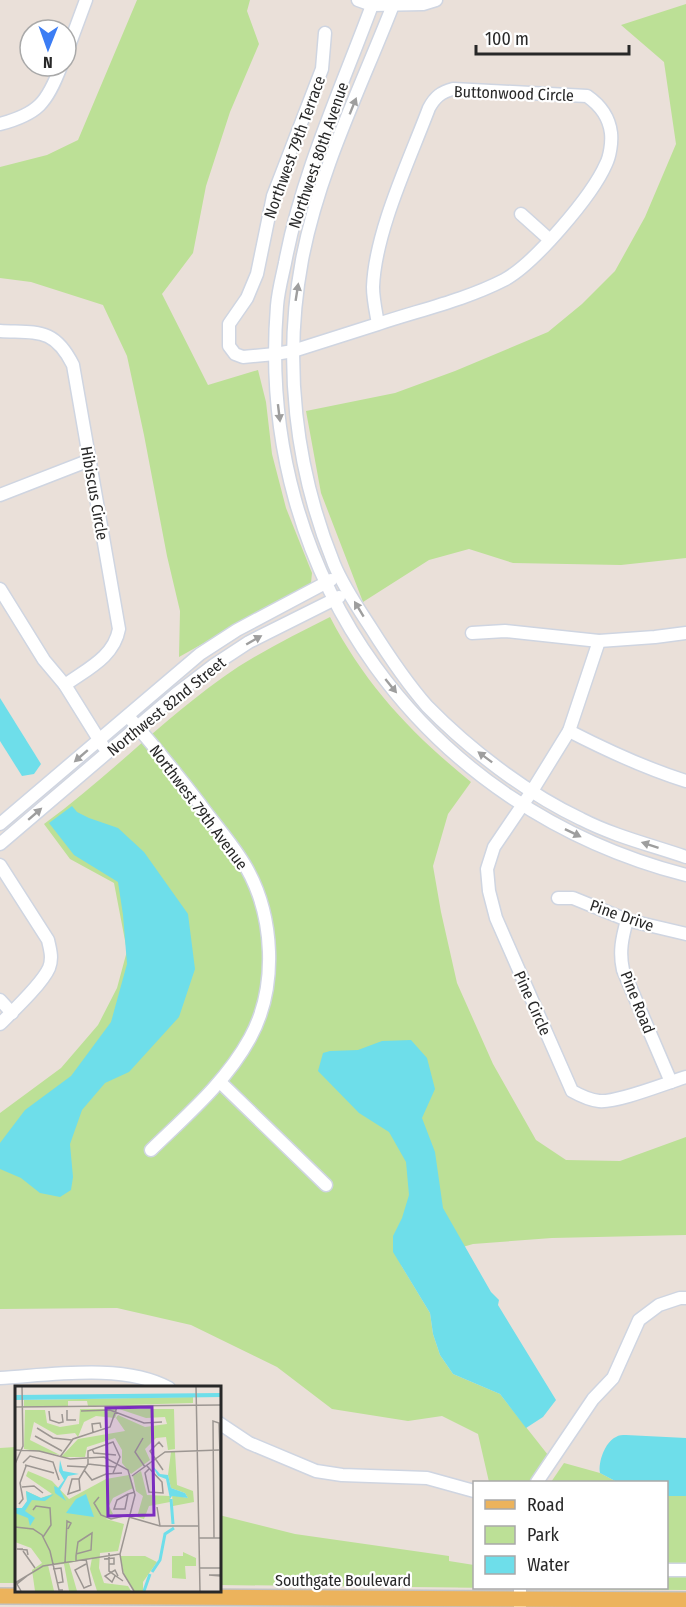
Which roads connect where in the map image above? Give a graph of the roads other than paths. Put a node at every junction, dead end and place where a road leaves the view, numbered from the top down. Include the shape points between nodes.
1 (86, 0) edge
2 (358, 0) edge
3 (436, 0) edge
4 (393, 1) edge
5 (373, 3) edge
6 (78, 22) edge
7 (325, 33) dead end
8 (57, 78) edge
9 (0, 124) edge
10 (521, 213) dead end
11 (550, 240) junction
12 (378, 324) junction
13 (0, 331) edge
14 (293, 351) junction
15 (275, 354) junction
16 (90, 460) junction
17 (0, 495) edge
18 (340, 575) junction
19 (325, 584) junction
20 (0, 589) edge
21 (348, 591) junction
22 (334, 600) junction
23 (472, 633) dead end
24 (686, 633) edge
25 (599, 641) junction
26 (65, 685) junction
27 (128, 716) junction
28 (138, 728) junction
29 (569, 730) junction
30 (99, 740) junction
31 (109, 753) junction
32 (686, 781) edge
33 (532, 791) junction
34 (522, 806) junction
35 (0, 824) edge
36 (0, 844) edge
37 (686, 857) edge
38 (0, 865) edge
39 (686, 875) edge
40 (558, 898) dead end
41 (627, 920) junction
42 (686, 934) edge
43 (0, 1000) edge
44 (12, 1013) junction
45 (0, 1024) edge
46 (686, 1077) edge
47 (220, 1082) junction
48 (671, 1082) junction
49 (151, 1150) dead end
50 (326, 1185) dead end
51 (686, 1298) edge
52 (0, 1378) edge
53 (163, 1386) edge
54 (220, 1424) edge
55 (538, 1481) edge
56 (473, 1491) edge
57 (668, 1570) edge
58 (686, 1570) edge
59 (0, 1596) edge
60 (520, 1598) edge
61 (686, 1600) edge

1 - 6 street
2 - 5 street
3 - 4 street
4 - 5 street
14 -> 4 street, Northwest 80th Avenue via 302,259 314,212
5 - 15 street, Northwest 80th Avenue via 298,206 277,304
7 - 15 street, Northwest 79th Terrace via 322,69 273,196 257,274 247,298 229,324 229,345 235,354
8 - 9 street via 38,108 27,116
10 - 11 street
11 - 12 street, Buttonwood Circle via 506,279
11 - 12 street, Buttonwood Circle via 606,164 611,133 598,104 575,94 444,91 429,108 381,239 373,289
12 - 14 street, Buttonwood Circle
13 - 16 street, Hibiscus Circle via 45,333 66,351 73,365
14 - 15 street, Buttonwood Circle
14 - 18 street, Northwest 80th Avenue via 300,444 314,503
15 -> 19 street, Northwest 80th Avenue via 283,446 294,497
16 - 17 street
16 - 26 street, Hibiscus Circle via 119,629 117,642 110,651
18 - 19 street, Northwest 82nd Street
18 - 21 street, Northwest 80th Avenue
19 - 22 street, Northwest 80th Avenue
19 - 27 street, Northwest 82nd Street via 200,654
20 - 26 street via 44,660
21 - 22 street, Northwest 82nd Street
33 -> 21 street, Northwest 80th Avenue via 480,754 427,705
28 -> 22 street, Northwest 82nd Street via 214,665 279,626
22 -> 34 street, Northwest 80th Avenue via 382,676 418,719 471,769
23 - 25 street via 505,631
24 - 25 street
25 - 29 street, Pine Circle
26 - 30 street
27 - 28 street, Northwest 79th Avenue
27 - 30 street, Northwest 82nd Street
28 - 31 street, Northwest 82nd Street
28 - 47 street, Northwest 79th Avenue via 235,850 250,876 266,919 269,967 261,1011 251,1037
29 - 32 street via 614,754
29 - 33 street, Pine Circle
30 - 31 street
30 -> 35 street, Northwest 82nd Street
36 -> 31 street, Northwest 82nd Street
33 - 34 street, Pine Circle
37 -> 33 street, Northwest 80th Avenue via 614,834
34 -> 39 street, Northwest 80th Avenue via 627,857
34 - 48 street, Pine Circle via 494,847 488,869 489,891 496,918 572,1091 601,1101
38 - 44 street via 48,940 51,954 50,967
40 - 41 street, Pine Drive via 573,898
41 - 42 street, Pine Drive
41 - 48 street, Pine Road via 621,941 623,970
43 - 44 street
44 - 45 street
46 - 48 street, Pine Circle
47 - 49 street, Northwest 79th Avenue
47 - 50 street
51 - 55 street via 658,1305 639,1320 613,1378 593,1399
52 - 53 street via 88,1372 132,1376
54 - 56 street via 249,1443 316,1471 427,1478
57 - 58 street
59 - 60 main road, Southgate Boulevard
60 - 61 main road, Southgate Boulevard

